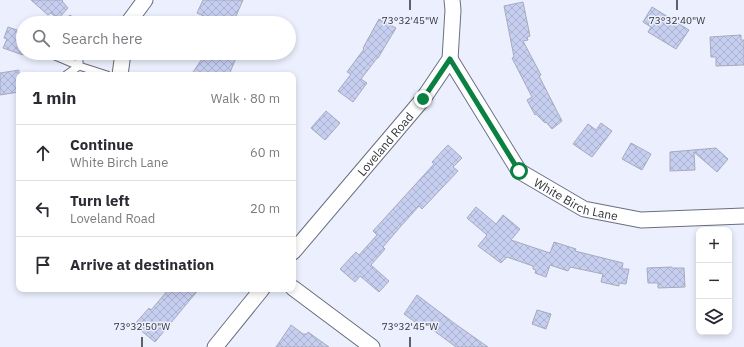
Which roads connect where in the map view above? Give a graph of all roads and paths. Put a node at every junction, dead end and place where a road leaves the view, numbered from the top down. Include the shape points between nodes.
1 (145, 0) edge
2 (452, 0) edge
3 (133, 16) edge
4 (450, 59) junction
5 (65, 60) edge
6 (79, 60) edge
7 (122, 60) edge
8 (79, 66) junction
9 (70, 72) edge
10 (98, 72) edge
11 (120, 72) edge
12 (744, 216) edge
13 (296, 248) edge
14 (296, 290) edge
15 (260, 292) edge
16 (215, 347) edge
17 (372, 347) edge

1 - 3 street
2 - 4 street
4 - 12 street, White Birch Lane via 519,171 584,209 641,220
4 - 13 street, Loveland Road via 423,99
5 - 8 lane
6 - 8 lane
7 - 11 street
8 - 9 lane
8 - 10 lane
14 - 17 street
15 - 16 street

